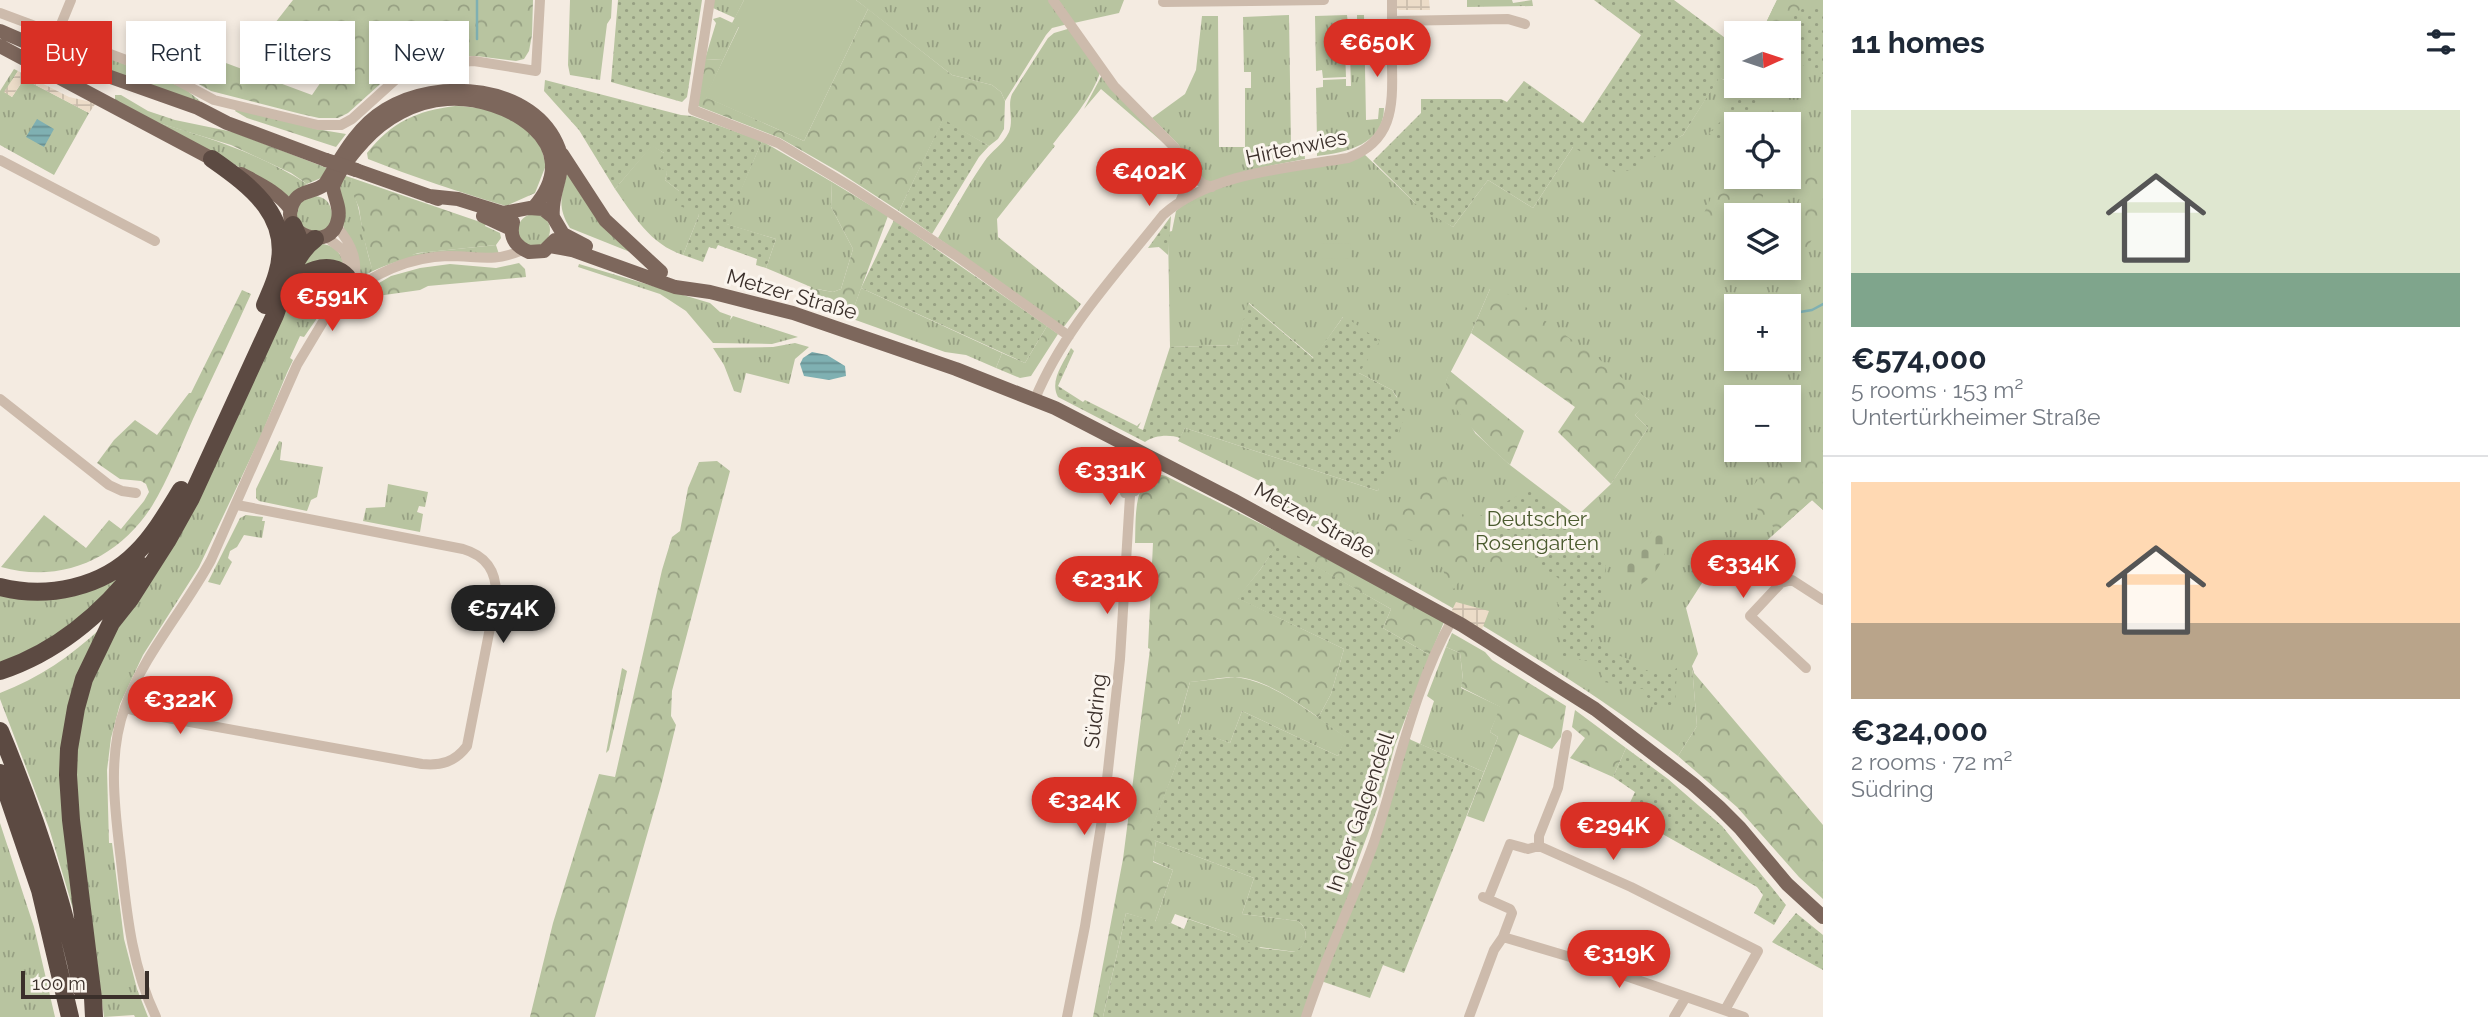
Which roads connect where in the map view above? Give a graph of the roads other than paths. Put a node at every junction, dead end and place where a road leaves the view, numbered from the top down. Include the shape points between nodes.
1 (71, 0) edge
2 (540, 0) edge
3 (710, 0) edge
4 (1053, 0) edge
5 (1324, 0) edge
6 (1392, 0) edge
7 (1162, 1) edge
8 (1178, 1) edge
9 (0, 13) edge
10 (22, 21) edge
11 (62, 21) edge
12 (1392, 21) junction
13 (1525, 24) dead end
14 (0, 31) edge
15 (0, 44) edge
16 (112, 55) edge
17 (214, 100) junction
18 (211, 116) junction
19 (559, 150) junction
20 (212, 159) junction
21 (0, 160) edge
22 (1189, 170) junction
23 (1212, 187) junction
24 (311, 190) junction
25 (429, 196) junction
26 (1180, 202) junction
27 (337, 203) junction
28 (528, 209) junction
29 (292, 217) junction
30 (554, 221) junction
31 (511, 229) junction
32 (326, 233) junction
33 (155, 241) dead end
34 (550, 246) junction
35 (523, 250) junction
36 (661, 272) junction
37 (350, 283) junction
38 (710, 292) junction
39 (268, 317) junction
40 (1069, 336) junction
41 (0, 399) edge
42 (1035, 399) junction
43 (1136, 450) junction
44 (1159, 462) junction
45 (181, 490) junction
46 (136, 494) dead end
47 (237, 505) junction
48 (1129, 508) junction
49 (1125, 574) junction
50 (144, 575) junction
51 (0, 587) edge
52 (1823, 600) edge
53 (1741, 606) dead end
54 (1750, 615) junction
55 (1452, 620) junction
56 (1806, 668) dead end
57 (1, 676) edge
58 (125, 708) junction
59 (0, 731) edge
60 (1567, 735) dead end
61 (0, 773) edge
62 (1539, 846) junction
63 (1823, 917) edge
64 (1503, 937) junction
65 (1686, 997) junction
66 (1725, 1010) junction
67 (70, 1017) edge
68 (88, 1017) edge
69 (94, 1017) edge
70 (156, 1017) edge
71 (1067, 1017) edge
72 (1306, 1017) edge
73 (1469, 1017) edge
74 (1674, 1017) edge
75 (1744, 1017) edge

1 - 11 street
2 - 17 street via 536,71 474,61 418,65 341,125 318,125
3 - 40 street via 693,110 778,143 912,226
4 - 22 street via 1114,86 1175,148
5 - 8 street
6 - 12 street, Hirtenwies
7 - 8 street
9 - 10 street
12 - 13 street via 1508,19
12 - 23 street, Hirtenwies via 1391,109 1387,123 1368,148 1348,158 1265,172
14 - 18 main road, Metzer Straße
15 - 18 main road, Metzer Straße
15 - 20 main road, Metzer Straße
16 - 17 street via 169,76
17 - 18 street
18 - 25 main road, Metzer Straße, bridge
19 - 24 main road via 537,118 516,104 474,91 433,92 402,101 373,118 350,143 325,184
19 - 30 main road via 562,171 551,207
19 - 36 main road via 605,220
20 - 29 main road, Metzer Straße via 277,195
20 - 39 highway via 254,191 275,220 281,256
21 - 33 street
22 - 23 street
22 - 26 street
23 - 26 street, Hirtenwies
24 - 27 main road via 326,192
24 - 29 main road via 298,196
25 - 28 main road, Metzer Straße via 458,199 503,213
25 - 31 main road, Metzer Straße
26 - 40 street, Hirtenwies via 1163,215
27 - 28 main road via 333,187 340,172 383,122 419,105 462,99 516,114 544,138 551,175 546,190
27 - 32 main road via 339,218
28 - 30 main road, Metzer Straße via 543,209
28 - 31 main road via 515,217
29 - 32 main road via 303,236
29 - 39 highway via 298,244
30 - 34 main road via 556,236
30 - 36 main road, Metzer Straße via 573,241
31 - 35 main road via 514,242
32 - 37 street via 343,250
32 - 37 street via 352,247 356,259
32 - 39 highway via 304,249
34 - 35 main road, Metzer Straße via 536,253
34 - 38 main road, Metzer Straße via 675,287
35 - 37 street via 490,259 450,256 407,262
36 - 38 main road, Metzer Straße
37 - 39 highway via 333,267 308,272
37 - 47 street via 297,365
38 - 42 main road, Metzer Straße via 793,313
39 - 45 highway
39 - 50 highway via 259,350 185,510
40 - 42 street, Hirtenwies
41 - 46 street via 109,485
42 - 43 main road, Metzer Straße
43 - 44 main road, Metzer Straße
43 - 48 street, Südring
43 - 49 street, Südring via 1126,468
44 - 48 street, Südring via 1142,475
44 - 55 main road, Metzer Straße
45 - 51 highway via 136,553 104,576 54,591
45 - 57 highway via 148,554 113,596 56,645
47 - 58 street via 202,576 149,658
47 - 58 street via 463,549 483,558 495,574 496,597 467,746 450,762 422,764
48 - 49 street, Südring
49 - 71 street, Südring via 1104,807
50 - 57 highway via 62,652 31,670
50 - 69 highway via 111,623 84,679 69,749 71,820
52 - 54 street via 1792,580 1781,583
53 - 54 street
54 - 56 street
55 - 63 main road, Metzer Straße via 1595,709 1693,783
55 - 72 street, In der Galgendell via 1427,675 1373,845
58 - 70 street via 114,771 119,851 134,957
59 - 68 highway via 50,865
60 - 62 street via 1558,788
61 - 67 highway via 40,890
62 - 64 street via 1528,849 1510,844 1485,898 1510,909
62 - 66 street via 1758,951
64 - 65 street
64 - 73 street
65 - 66 street
65 - 74 street
66 - 75 street

